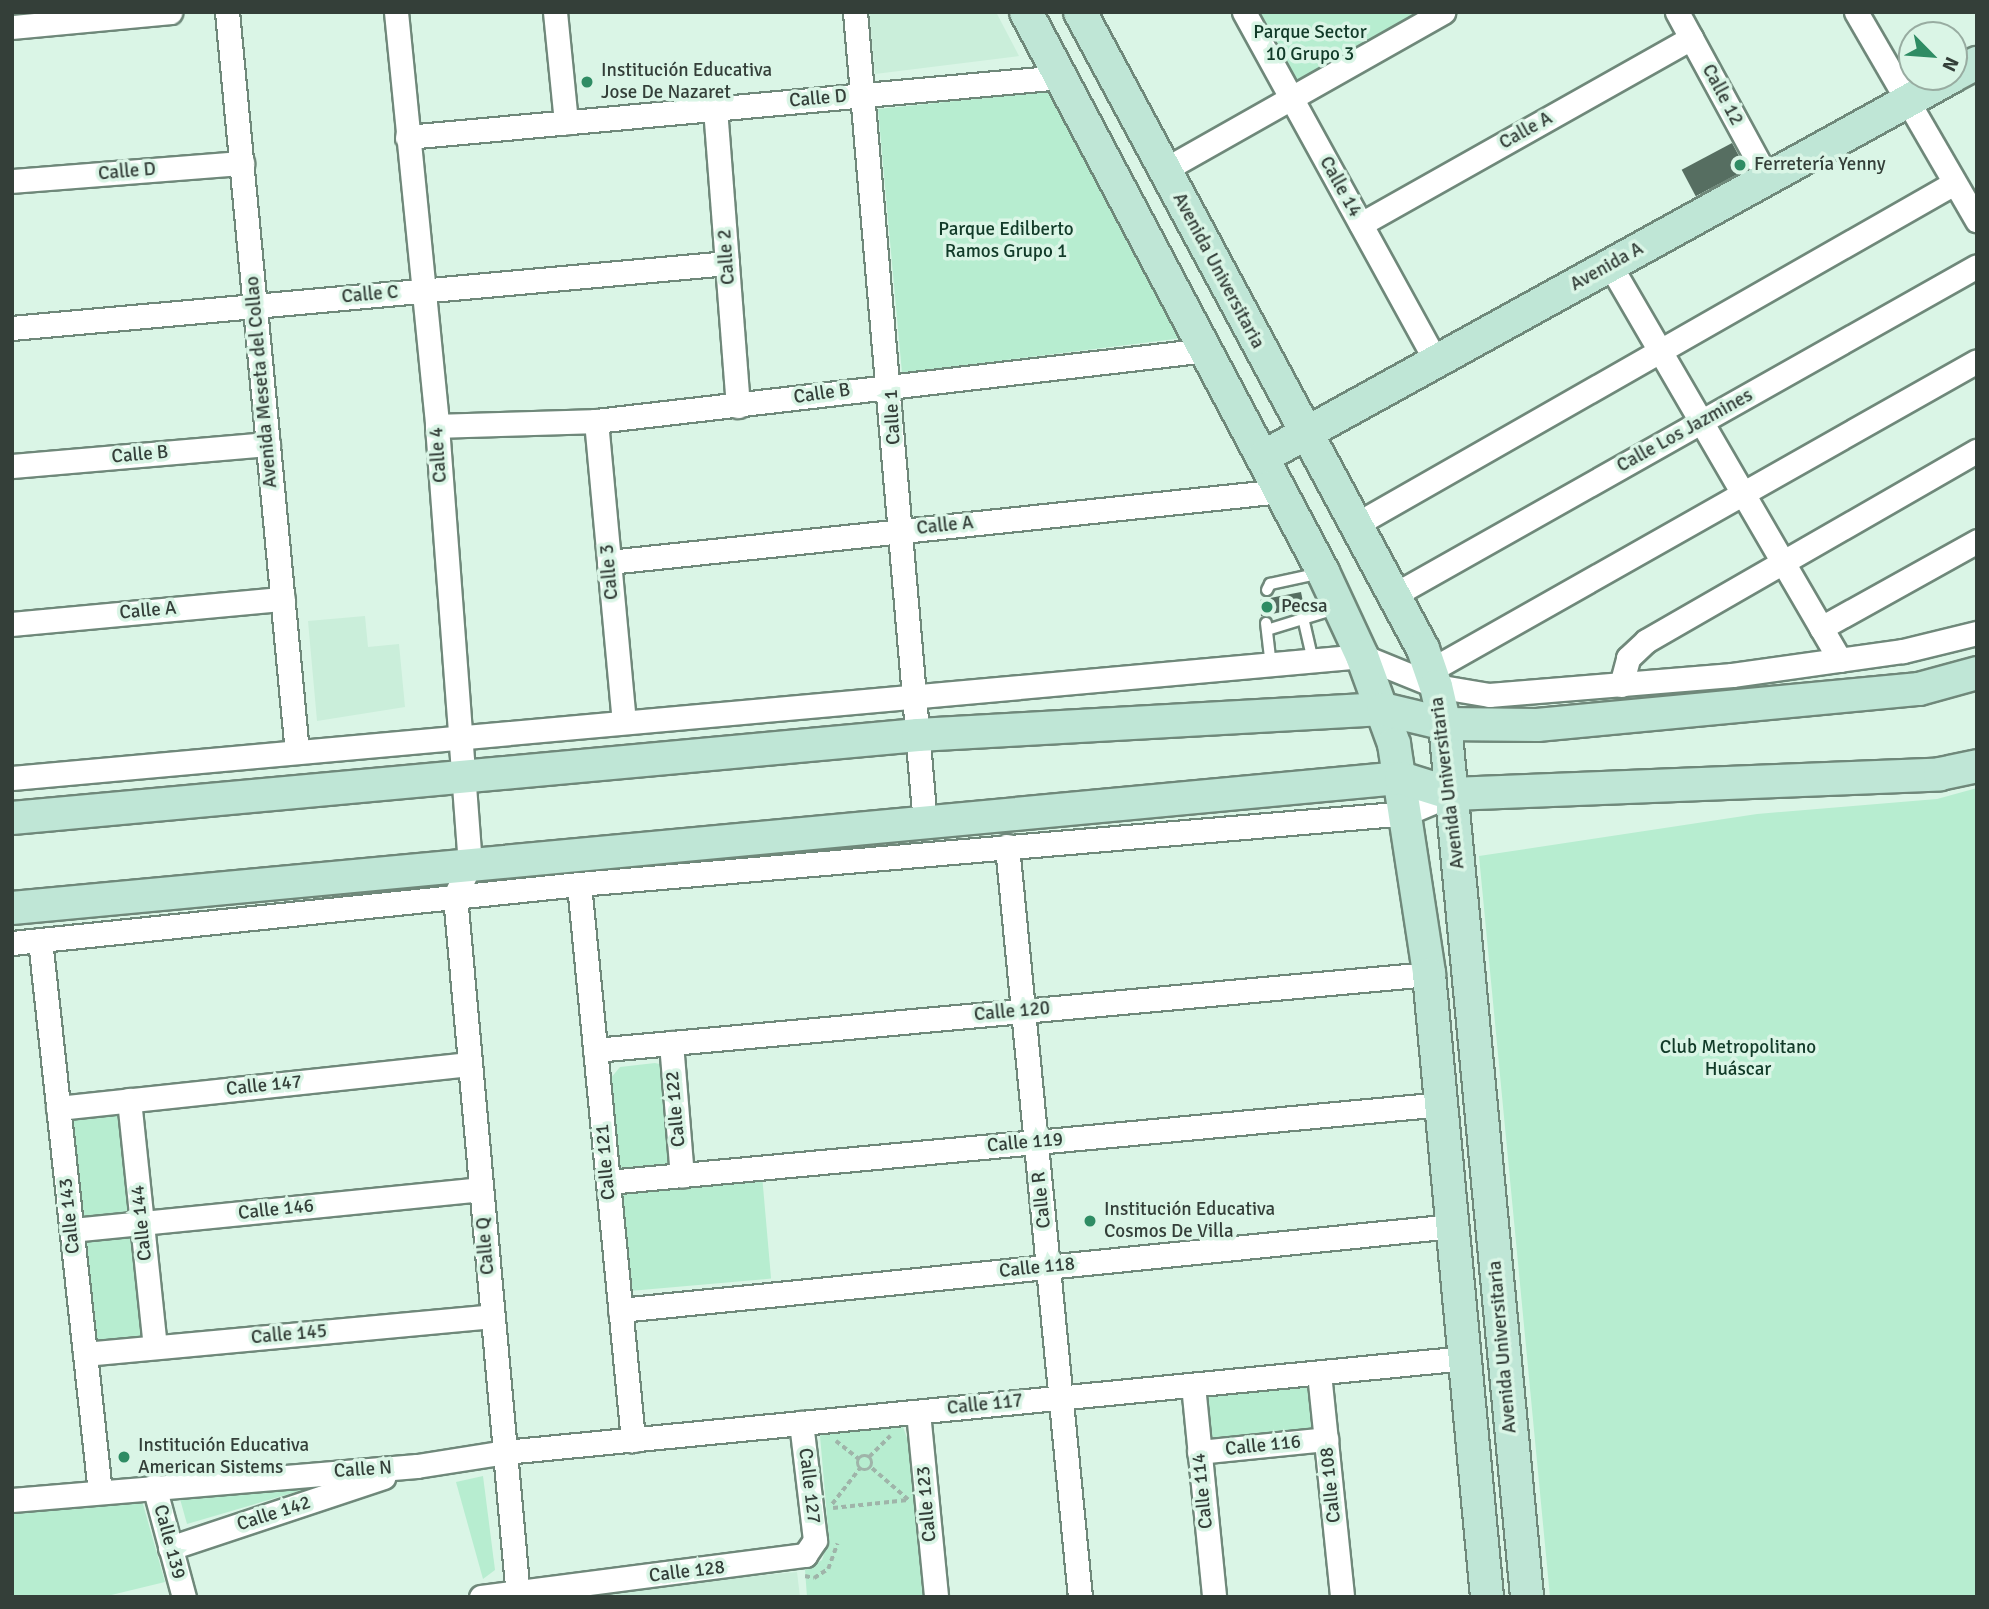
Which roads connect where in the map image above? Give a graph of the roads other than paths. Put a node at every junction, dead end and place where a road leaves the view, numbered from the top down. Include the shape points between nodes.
1 (170, 12) edge
2 (227, 12) edge
3 (396, 12) edge
4 (555, 12) edge
5 (855, 12) edge
6 (1026, 12) edge
7 (1080, 12) edge
8 (1244, 12) edge
9 (1443, 12) edge
10 (1677, 12) edge
11 (1856, 12) edge
12 (12, 27) edge
13 (1691, 38) junction
14 (1060, 77) junction
15 (1925, 91) edge
16 (862, 95) junction
17 (1292, 99) junction
18 (1907, 101) junction
19 (715, 108) junction
20 (566, 122) junction
21 (407, 136) junction
22 (242, 163) junction
23 (1164, 170) junction
24 (1767, 178) junction
25 (12, 181) edge
26 (1965, 191) edge
27 (1977, 221) edge
28 (1360, 223) junction
29 (727, 263) junction
30 (1610, 265) junction
31 (1977, 266) edge
32 (422, 290) junction
33 (255, 306) junction
34 (12, 328) edge
35 (1207, 350) junction
36 (1660, 351) junction
37 (1977, 361) edge
38 (1436, 362) junction
39 (891, 383) junction
40 (738, 406) junction
41 (596, 421) junction
42 (1701, 422) junction
43 (437, 426) junction
44 (1305, 434) junction
45 (268, 444) junction
46 (1977, 451) edge
47 (1264, 457) junction
48 (12, 466) edge
49 (1281, 491) junction
50 (1745, 495) junction
51 (1356, 525) junction
52 (900, 531) junction
53 (1977, 541) edge
54 (1782, 561) junction
55 (609, 562) junction
56 (1323, 572) junction
57 (1293, 579) junction
58 (1267, 590) dead end
59 (1297, 593) dead end
60 (1394, 595) junction
61 (283, 599) junction
62 (1340, 608) junction
63 (1302, 614) junction
64 (12, 624) edge
65 (1821, 628) junction
66 (1977, 633) edge
67 (1362, 656) junction
68 (1840, 660) junction
69 (1314, 662) junction
70 (1271, 666) junction
71 (1977, 673) edge
72 (1434, 678) junction
73 (1620, 685) junction
74 (914, 696) junction
75 (1382, 709) junction
76 (624, 722) junction
77 (1445, 724) junction
78 (918, 735) junction
79 (459, 737) junction
80 (297, 752) junction
81 (1977, 766) edge
82 (463, 777) junction
83 (12, 778) edge
84 (1401, 778) junction
85 (1452, 794) junction
86 (1407, 813) junction
87 (12, 818) edge
88 (925, 822) junction
89 (1007, 846) junction
90 (470, 865) junction
91 (579, 884) junction
92 (455, 896) junction
93 (12, 908) edge
94 (40, 940) junction
95 (12, 943) edge
96 (1429, 974) junction
97 (1023, 1011) junction
98 (671, 1043) junction
99 (596, 1050) junction
100 (470, 1064) junction
101 (129, 1100) junction
102 (1442, 1104) junction
103 (58, 1108) junction
104 (1036, 1142) junction
105 (682, 1175) junction
106 (608, 1182) junction
107 (481, 1189) junction
108 (142, 1223) junction
109 (1453, 1226) junction
110 (72, 1230) junction
111 (1048, 1267) junction
112 (620, 1310) junction
113 (492, 1316) junction
114 (155, 1347) junction
115 (85, 1354) junction
116 (1466, 1358) junction
117 (1319, 1373) junction
118 (1193, 1385) junction
119 (1061, 1398) junction
120 (918, 1412) junction
121 (801, 1423) junction
122 (1326, 1439) junction
123 (633, 1440) junction
124 (505, 1452) junction
125 (1199, 1452) junction
126 (417, 1466) junction
127 (153, 1486) junction
128 (100, 1492) junction
129 (12, 1500) edge
130 (170, 1548) junction
131 (804, 1554) joint
132 (517, 1594) edge
133 (184, 1597) edge
134 (481, 1597) edge
135 (936, 1597) edge
136 (1080, 1597) edge
137 (1214, 1597) edge
138 (1342, 1597) edge
139 (1487, 1597) edge
140 (1527, 1597) edge

1 - 12 street
2 - 22 street, Avenida Meseta del Collao
3 - 21 street, Calle 4
4 - 20 street
5 - 16 street, Calle 1
6 - 14 street, Avenida Universitaria
7 - 23 street, Avenida Universitaria
8 - 17 street, Calle 14
9 - 17 street
10 - 13 street, Calle 12
11 - 18 street
13 - 24 street, Calle 12
13 - 28 street, Calle A
14 - 16 street, Calle D
14 - 35 street, Avenida Universitaria
15 - 18 street, Avenida A
16 - 19 street, Calle D
16 - 39 street, Calle 1
17 - 23 street
17 - 28 street, Calle 14
18 - 24 street, Avenida A
18 - 26 street
19 - 20 street, Calle D
19 - 29 street, Calle 2
20 - 21 street, Calle D
21 - 32 street, Calle 4
22 - 25 street, Calle D
22 - 33 street, Avenida Meseta del Collao
23 - 44 street, Avenida Universitaria
24 - 30 street, Avenida A
26 - 27 street
26 - 36 street
28 - 38 street, Calle 14
29 - 32 street, Calle C
29 - 40 street, Calle 2
30 - 36 street
30 - 38 street, Avenida A
31 - 42 street, Calle Los Jazmines
32 - 33 street, Calle C
32 - 43 street, Calle 4
33 - 34 street, Calle C
33 - 45 street, Avenida Meseta del Collao
35 - 39 street, Calle B
35 - 47 street, Avenida Universitaria
36 - 42 street
36 - 51 street
37 - 50 street
38 - 44 street, Avenida A
39 - 40 street, Calle B
39 - 52 street, Calle 1
40 - 41 street, Calle B
41 - 43 street, Calle B
41 - 55 street, Calle 3
42 - 50 street
42 - 60 street, Calle Los Jazmines
43 - 79 street, Calle 4
44 - 47 street, Avenida A
44 - 51 street, Avenida Universitaria
45 - 48 street, Calle B
45 - 61 street, Avenida Meseta del Collao
46 - 54 street
47 - 49 street, Avenida Universitaria
49 - 52 street, Calle A
49 - 56 street, Avenida Universitaria
50 - 54 street
50 - 72 street
51 - 60 street, Avenida Universitaria
52 - 55 street, Calle A
52 - 74 street, Calle 1
53 - 65 street
54 - 65 street
54 - 73 street via 1633,650
55 - 76 street, Calle 3
56 - 57 lane
56 - 62 street, Avenida Universitaria
57 - 58 lane via 1270,584
57 - 59 lane
60 - 72 street, Avenida Universitaria
61 - 64 street, Calle A
61 - 80 street, Avenida Meseta del Collao
62 - 63 lane
62 - 67 street, Avenida Universitaria
63 - 69 lane
63 - 70 lane via 1267,626
65 - 68 street
66 - 68 street via 1945,644
67 - 69 street
67 - 72 street
67 - 75 street, Avenida Universitaria
68 - 73 street
69 - 70 street
70 - 74 street
71 - 77 street via 1953,683 1863,695 1537,725
72 - 73 street via 1489,695
72 - 77 street, Avenida Universitaria
74 - 76 street
74 - 78 street, Calle 1
75 - 77 street
75 - 78 street
75 - 84 street, Avenida Universitaria
76 - 79 street
77 - 85 street, Avenida Universitaria
78 - 82 street
78 - 88 street, Calle 1
79 - 80 street
79 - 82 street, Calle 4
80 - 83 street
81 - 85 street via 1940,774
82 - 87 street
82 - 90 street, Calle 4
84 - 85 street
84 - 86 street, Avenida Universitaria
84 - 88 street
85 - 86 street
85 - 140 street, Avenida Universitaria
86 - 89 street
86 - 96 street, Avenida Universitaria
88 - 90 street
89 - 91 street
89 - 97 street, Calle R
90 - 92 street
90 - 93 street
91 - 92 street
91 - 99 street, Calle 121
92 - 94 street
92 - 100 street, Calle Q
94 - 95 street
94 - 103 street, Calle 143
96 - 97 street, Calle 120
96 - 102 street, Avenida Universitaria
97 - 98 street, Calle 120
97 - 104 street, Calle R
98 - 99 street, Calle 120
98 - 105 street, Calle 122
99 - 106 street, Calle 121
100 - 101 street, Calle 147
100 - 107 street, Calle Q
101 - 103 street, Calle 147
101 - 108 street, Calle 144
102 - 104 street, Calle 119
102 - 109 street, Avenida Universitaria
103 - 110 street, Calle 143
104 - 105 street, Calle 119
104 - 111 street, Calle R
105 - 106 street, Calle 119
106 - 112 street, Calle 121
107 - 108 street, Calle 146
107 - 113 street, Calle Q
108 - 110 street, Calle 146
108 - 114 street, Calle 144
109 - 111 street, Calle 118
109 - 116 street, Avenida Universitaria
110 - 115 street, Calle 143
111 - 112 street, Calle 118
111 - 119 street, Calle R
112 - 123 street, Calle 121
113 - 114 street, Calle 145
113 - 124 street, Calle Q
114 - 115 street, Calle 145
115 - 128 street, Calle 143
116 - 117 street, Calle 117
116 - 139 street, Avenida Universitaria
117 - 118 street, Calle 117
117 - 122 street, Calle 108
118 - 119 street, Calle 117
118 - 125 street, Calle 114
119 - 120 street, Calle 117
119 - 136 street, Calle R
120 - 121 street, Calle 117
120 - 135 street, Calle 123
121 - 123 street, Calle 117
121 - 131 street, Calle 127 via 816,1540
122 - 125 street, Calle 116
122 - 138 street, Calle 108
123 - 124 street, Calle 117
124 - 126 street, Calle N
124 - 132 street, Calle Q
125 - 137 street, Calle 114
126 - 127 street, Calle N
126 - 130 street, Calle 142
127 - 128 street, Calle N
127 - 130 street, Calle 139
128 - 129 street, Calle N
130 - 133 street, Calle 139
131 - 132 street, Calle 128
132 - 134 street, Calle 128

